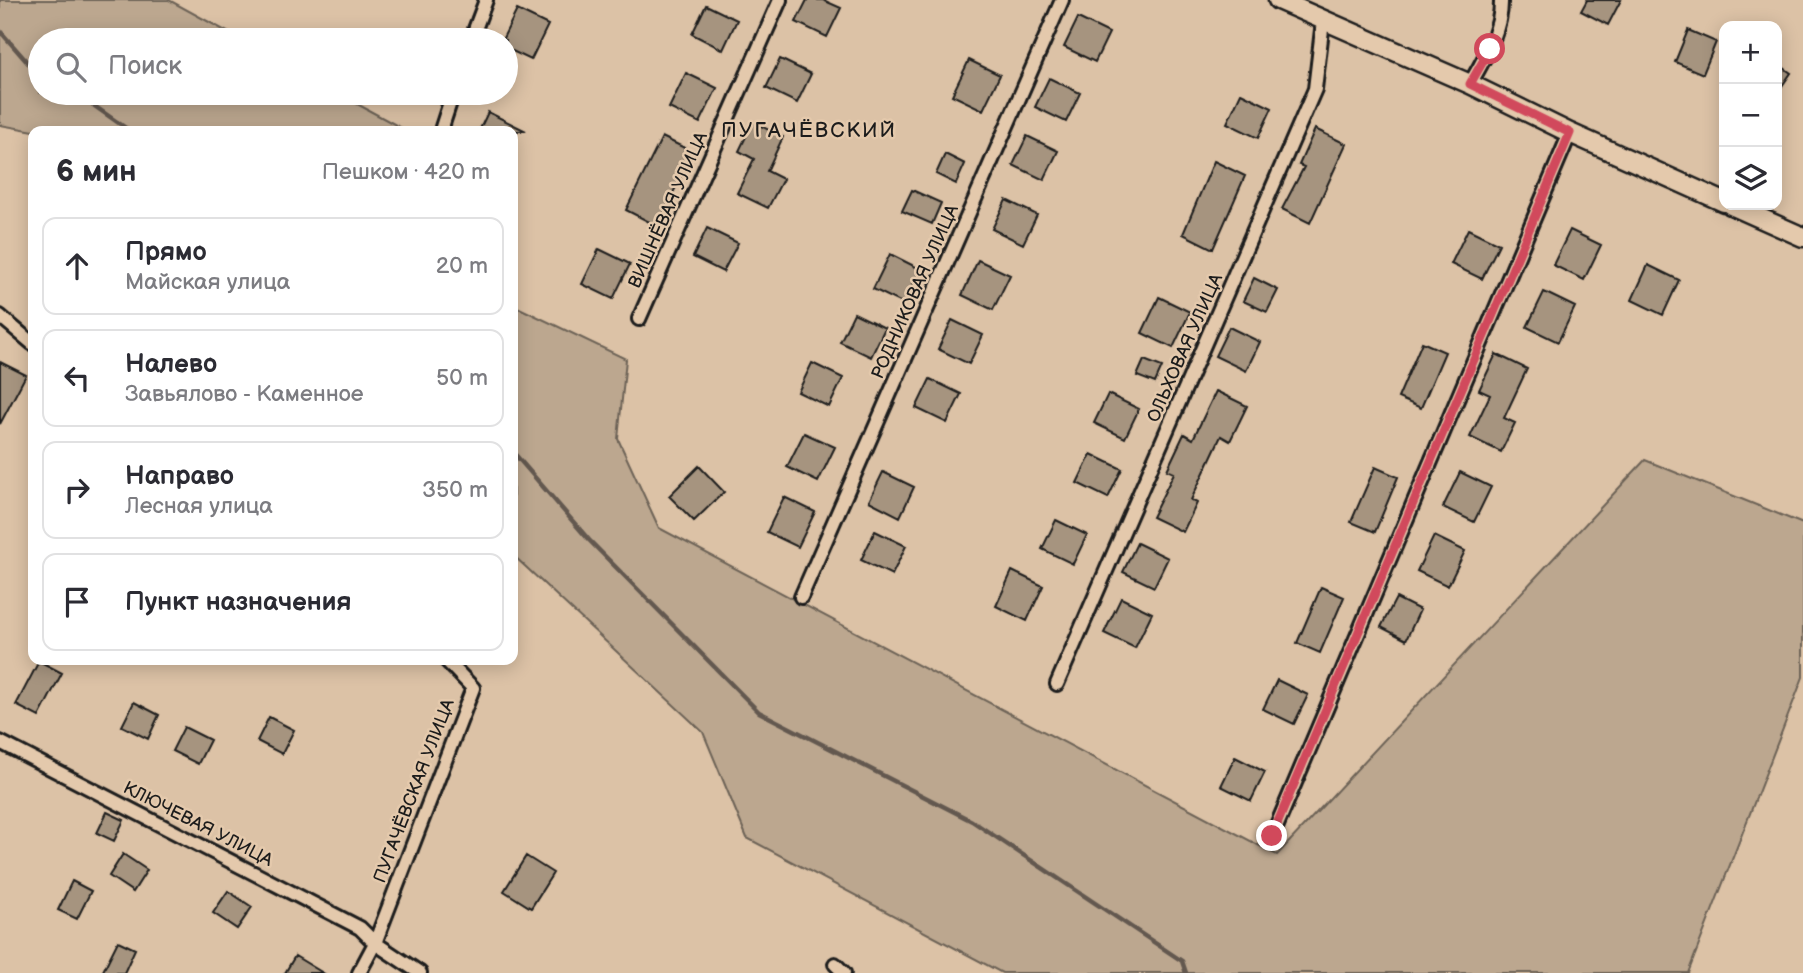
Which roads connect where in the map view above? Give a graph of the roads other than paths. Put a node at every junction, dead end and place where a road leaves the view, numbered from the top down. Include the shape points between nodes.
1 (486, 0) edge
2 (780, 0) edge
3 (1062, 0) edge
4 (1278, 0) edge
5 (1502, 0) edge
6 (1323, 21) junction
7 (476, 28) edge
8 (1470, 84) junction
9 (449, 105) edge
10 (442, 126) edge
11 (1570, 133) junction
12 (1719, 200) edge
13 (1743, 210) edge
14 (1803, 236) edge
15 (0, 316) edge
16 (639, 319) dead end
17 (28, 340) edge
18 (801, 597) dead end
19 (451, 665) edge
20 (1057, 684) dead end
21 (0, 742) edge
22 (1272, 836) dead end
23 (375, 943) junction
24 (359, 973) edge
25 (420, 973) edge

1 - 7 street
2 - 16 street, ВИШНЁВАЯ УЛИЦА
3 - 18 street, РОДНИКОВАЯ УЛИЦА
4 - 6 main road
5 - 8 street via 1490,49
6 - 8 main road
6 - 20 street, ОЛЬХОВАЯ УЛИЦА via 1315,89
8 - 11 main road
9 - 10 street
11 - 12 main road
11 - 22 street
13 - 14 main road
15 - 17 street
19 - 23 street, ПУГАЧЁВСКАЯ УЛИЦА via 473,688
21 - 23 street, КЛЮЧЕВАЯ УЛИЦА via 360,928
23 - 24 street
23 - 25 street, КЛЮЧЕВАЯ УЛИЦА

